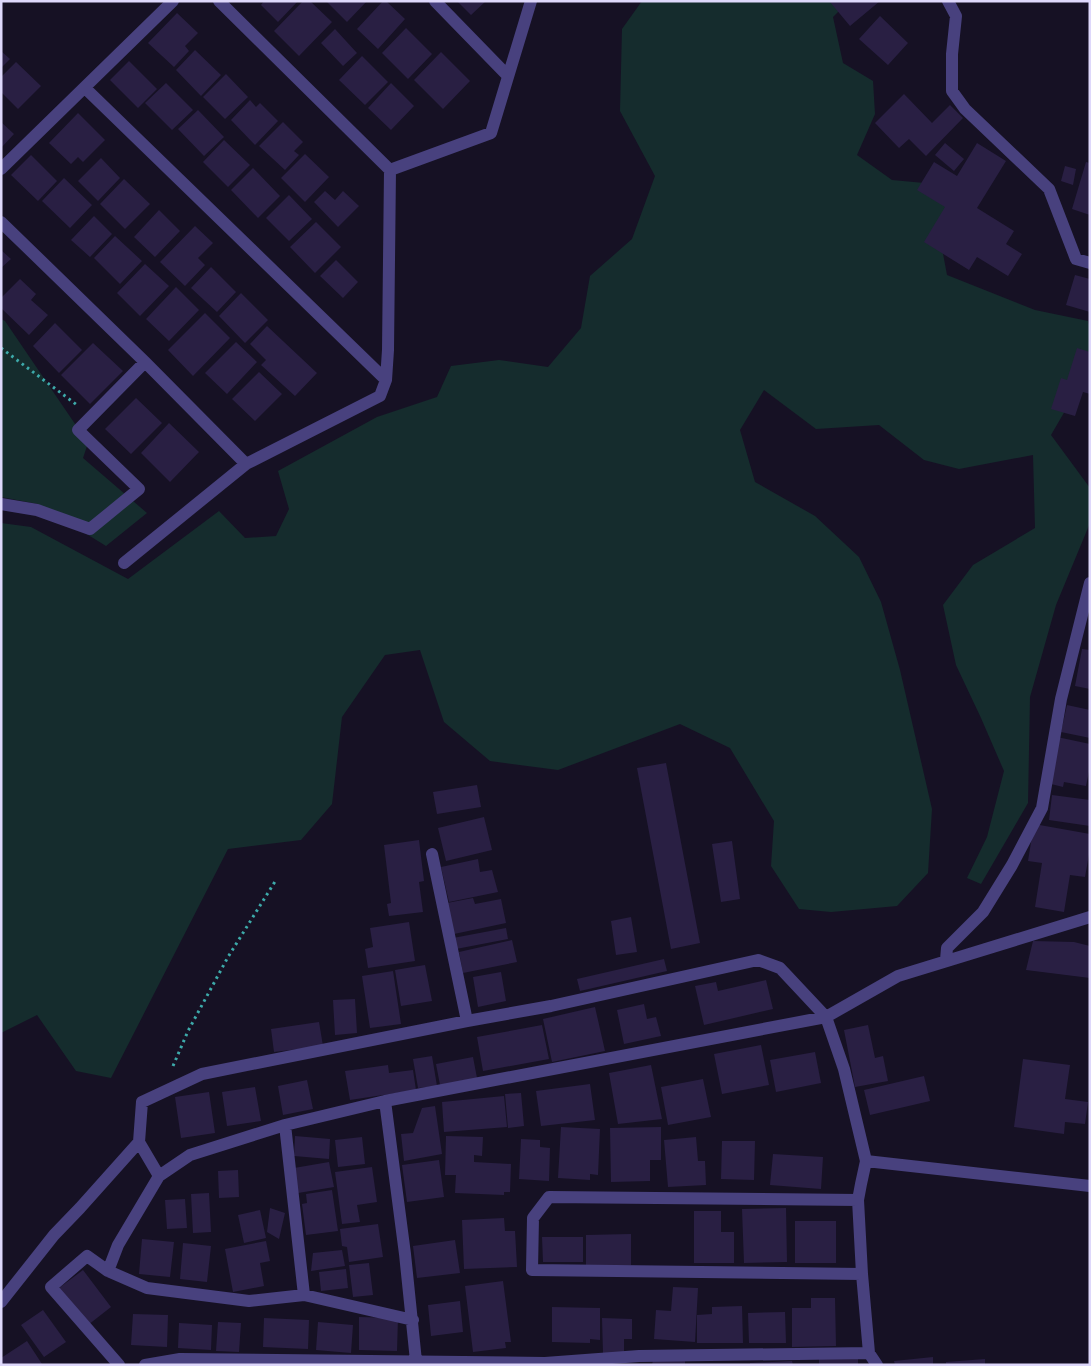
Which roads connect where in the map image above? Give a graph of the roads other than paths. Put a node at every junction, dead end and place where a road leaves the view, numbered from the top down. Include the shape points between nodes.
1 (173, 1) edge
2 (219, 1) edge
3 (435, 1) edge
4 (531, 1) edge
5 (948, 1) edge
6 (508, 76) junction
7 (85, 88) junction
8 (1, 170) edge
9 (390, 170) junction
10 (1, 222) edge
11 (1090, 263) edge
12 (145, 362) junction
13 (386, 380) junction
14 (246, 464) junction
15 (1, 504) edge
16 (124, 564) dead end
17 (1090, 583) edge
18 (432, 854) dead end
19 (1090, 917) edge
20 (946, 960) junction
21 (826, 1017) junction
22 (468, 1021) junction
23 (385, 1101) junction
24 (285, 1125) junction
25 (139, 1142) junction
26 (866, 1161) junction
27 (159, 1176) junction
28 (1090, 1186) edge
29 (858, 1200) junction
30 (108, 1271) junction
31 (862, 1274) junction
32 (304, 1295) junction
33 (1, 1302) edge
34 (413, 1320) junction
35 (869, 1353) junction
36 (639, 1360) edge
37 (416, 1361) junction
38 (545, 1364) edge
39 (119, 1365) edge
40 (145, 1365) edge
41 (877, 1365) edge

1 - 7 street
2 - 9 street
3 - 6 street
4 - 6 street
5 - 11 street via 956,16 952,91 965,109 1049,189 1076,259
6 - 9 street via 491,133
7 - 8 street
7 - 13 street
9 - 13 street
10 - 12 street
12 - 14 street
12 - 15 street via 78,430 139,489 90,528 37,510
13 - 14 street via 380,396
14 - 16 street
17 - 20 street via 1061,699 1042,808 983,912 947,948
18 - 22 street
19 - 20 street
20 - 21 street via 898,976
21 - 22 street via 780,968 758,960
21 - 23 street
21 - 26 street via 844,1069
22 - 25 street via 202,1074 142,1102
23 - 24 street
23 - 34 street
24 - 27 street via 190,1155
24 - 32 street
25 - 27 street
25 - 33 street via 54,1235
26 - 28 street
26 - 29 street
27 - 30 street via 118,1245
29 - 31 street
29 - 31 street via 548,1196 533,1218 532,1270
30 - 32 street via 147,1288 230,1299 249,1301
30 - 39 street via 87,1256 51,1287
31 - 35 street
32 - 34 street
34 - 37 street
35 - 36 street
35 - 41 street
36 - 38 street
37 - 38 street
37 - 40 street via 180,1359

